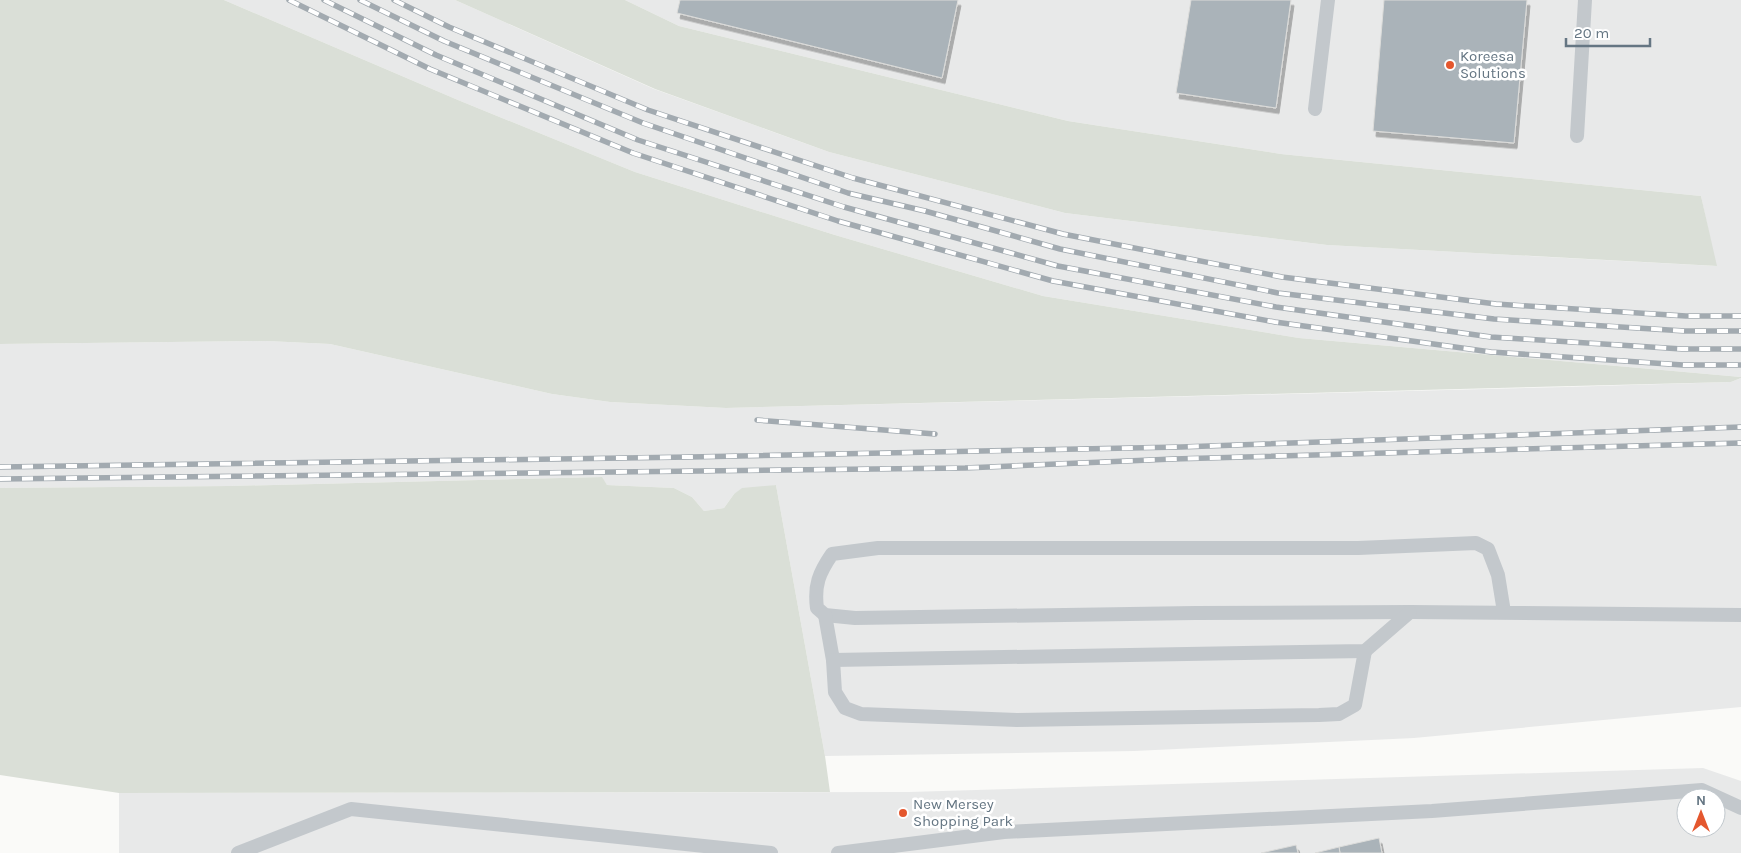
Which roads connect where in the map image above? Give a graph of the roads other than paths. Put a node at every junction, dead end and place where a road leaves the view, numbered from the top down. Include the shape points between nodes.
1 (1328, 0) edge
2 (1585, 0) edge
3 (1315, 109) dead end
4 (1577, 136) dead end
5 (1410, 612) junction
6 (1504, 612) junction
7 (825, 615) junction
8 (1741, 615) edge
9 (1365, 651) junction
10 (833, 660) junction
11 (1741, 808) edge
12 (238, 853) edge
13 (771, 853) edge
14 (838, 853) edge

1 - 3 lane
2 - 4 lane
5 - 6 lane
5 - 7 lane via 854,618
5 - 9 lane
6 - 7 lane via 1498,575 1488,549 1476,543 1348,548 878,548 832,554 820,572 815,595 816,608
6 - 8 lane
7 - 10 lane
9 - 10 lane
9 - 10 lane via 1355,705 1338,714 1300,716 1017,720 861,714 845,708 834,692
11 - 14 lane via 1702,790 1432,811 1004,832
12 - 13 lane via 351,809

